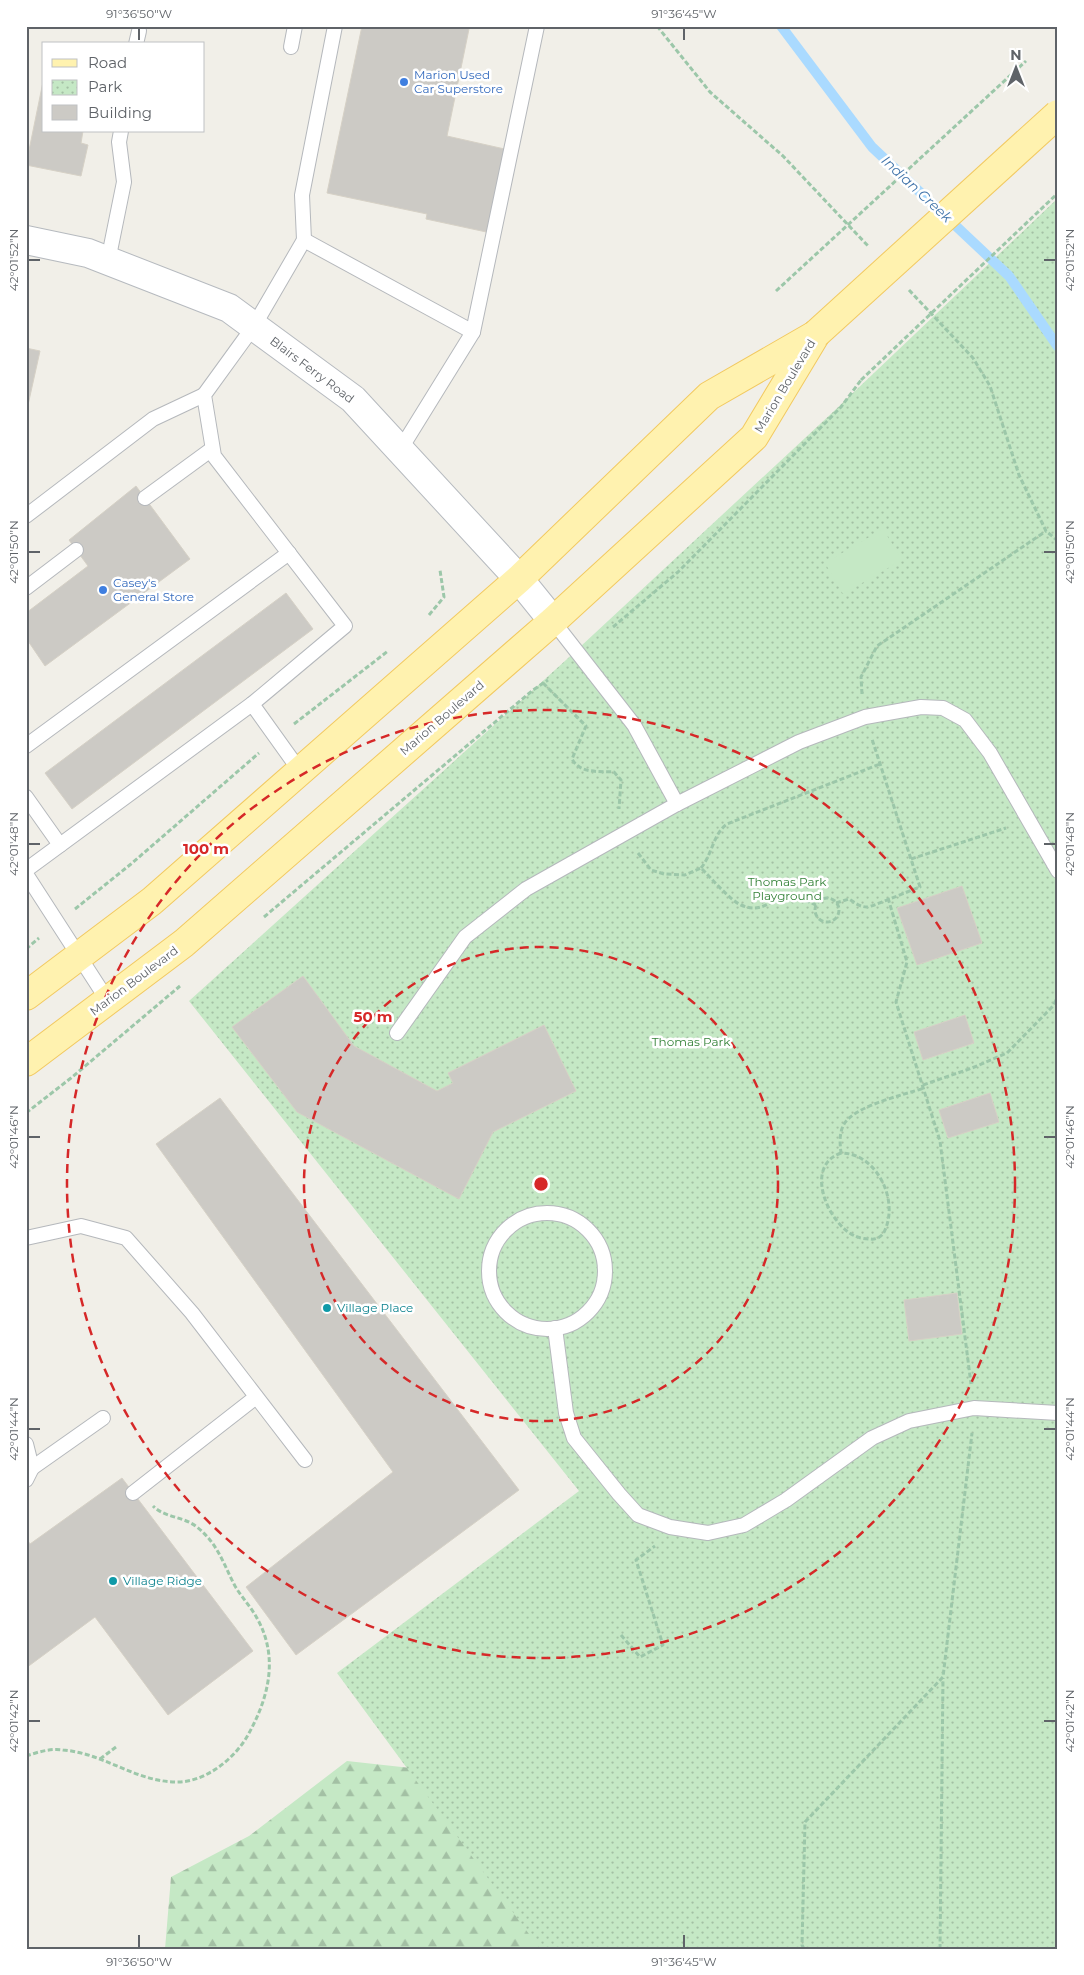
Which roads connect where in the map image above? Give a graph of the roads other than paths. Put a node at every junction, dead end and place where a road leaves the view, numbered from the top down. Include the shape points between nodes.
1 (295, 26) edge
2 (335, 26) edge
3 (536, 26) edge
4 (291, 47) dead end
5 (1058, 114) edge
6 (121, 132) edge
7 (26, 240) edge
8 (304, 240) junction
9 (108, 261) junction
10 (254, 326) junction
11 (473, 332) junction
12 (816, 334) junction
13 (204, 395) junction
14 (212, 448) junction
15 (400, 450) junction
16 (145, 498) dead end
17 (26, 516) edge
18 (76, 550) dead end
19 (289, 553) junction
20 (518, 579) junction
21 (26, 588) edge
22 (554, 621) junction
23 (252, 704) junction
24 (26, 746) edge
25 (300, 771) junction
26 (26, 797) edge
27 (678, 804) junction
28 (60, 845) junction
29 (26, 870) edge
30 (1058, 871) edge
31 (26, 874) edge
32 (79, 956) junction
33 (26, 996) edge
34 (108, 1001) junction
35 (397, 1033) dead end
36 (26, 1062) edge
37 (26, 1238) edge
38 (555, 1328) junction
39 (256, 1397) junction
40 (1058, 1413) edge
41 (103, 1418) dead end
42 (26, 1444) edge
43 (305, 1460) dead end
44 (29, 1474) edge
45 (137, 1490) road end

1 - 4 lane
2 - 8 lane via 302,195
3 - 11 lane
5 - 12 main road, Marion Boulevard, bridge
6 - 9 lane via 124,182
7 - 9 main road, Blairs Ferry Road via 88,253
8 - 10 lane
8 - 11 lane
9 - 10 main road, Blairs Ferry Road via 229,308
10 - 13 lane
10 - 15 main road, Blairs Ferry Road via 353,399
11 - 15 lane
12 - 20 main road, Marion Boulevard via 709,396
12 - 22 main road, Marion Boulevard via 754,437
13 - 14 lane
13 - 17 lane via 153,419
14 - 16 lane
14 - 19 lane via 214,456
15 - 20 main road, Blairs Ferry Road
18 - 21 lane
19 - 23 lane via 345,626
19 - 24 lane
20 - 22 main road, Blairs Ferry Road
20 - 25 main road, Marion Boulevard
22 - 27 lane via 634,725
22 - 34 main road, Marion Boulevard via 184,943
23 - 25 lane
23 - 28 lane
25 - 32 main road, Marion Boulevard via 152,901
26 - 28 lane
27 - 30 lane via 799,742 865,717 921,708 943,708 966,720 990,753
27 - 35 lane via 526,889 465,937
28 - 29 lane
31 - 32 lane
32 - 33 main road, Marion Boulevard
32 - 34 lane
34 - 36 main road, Marion Boulevard
37 - 39 lane via 81,1226 126,1238 192,1313
38 - 38 lane via 535,1327 516,1320 501,1307 492,1289 488,1270 492,1250 502,1233 518,1220 537,1214 557,1214 574,1220 599,1245 604,1263 604,1281 598,1298 572,1323
38 - 40 lane via 566,1413 574,1438 638,1515 677,1528 708,1533 744,1525 786,1500 872,1438 909,1421 974,1408
39 - 43 lane
39 - 45 lane
41 - 44 lane
42 - 44 lane

